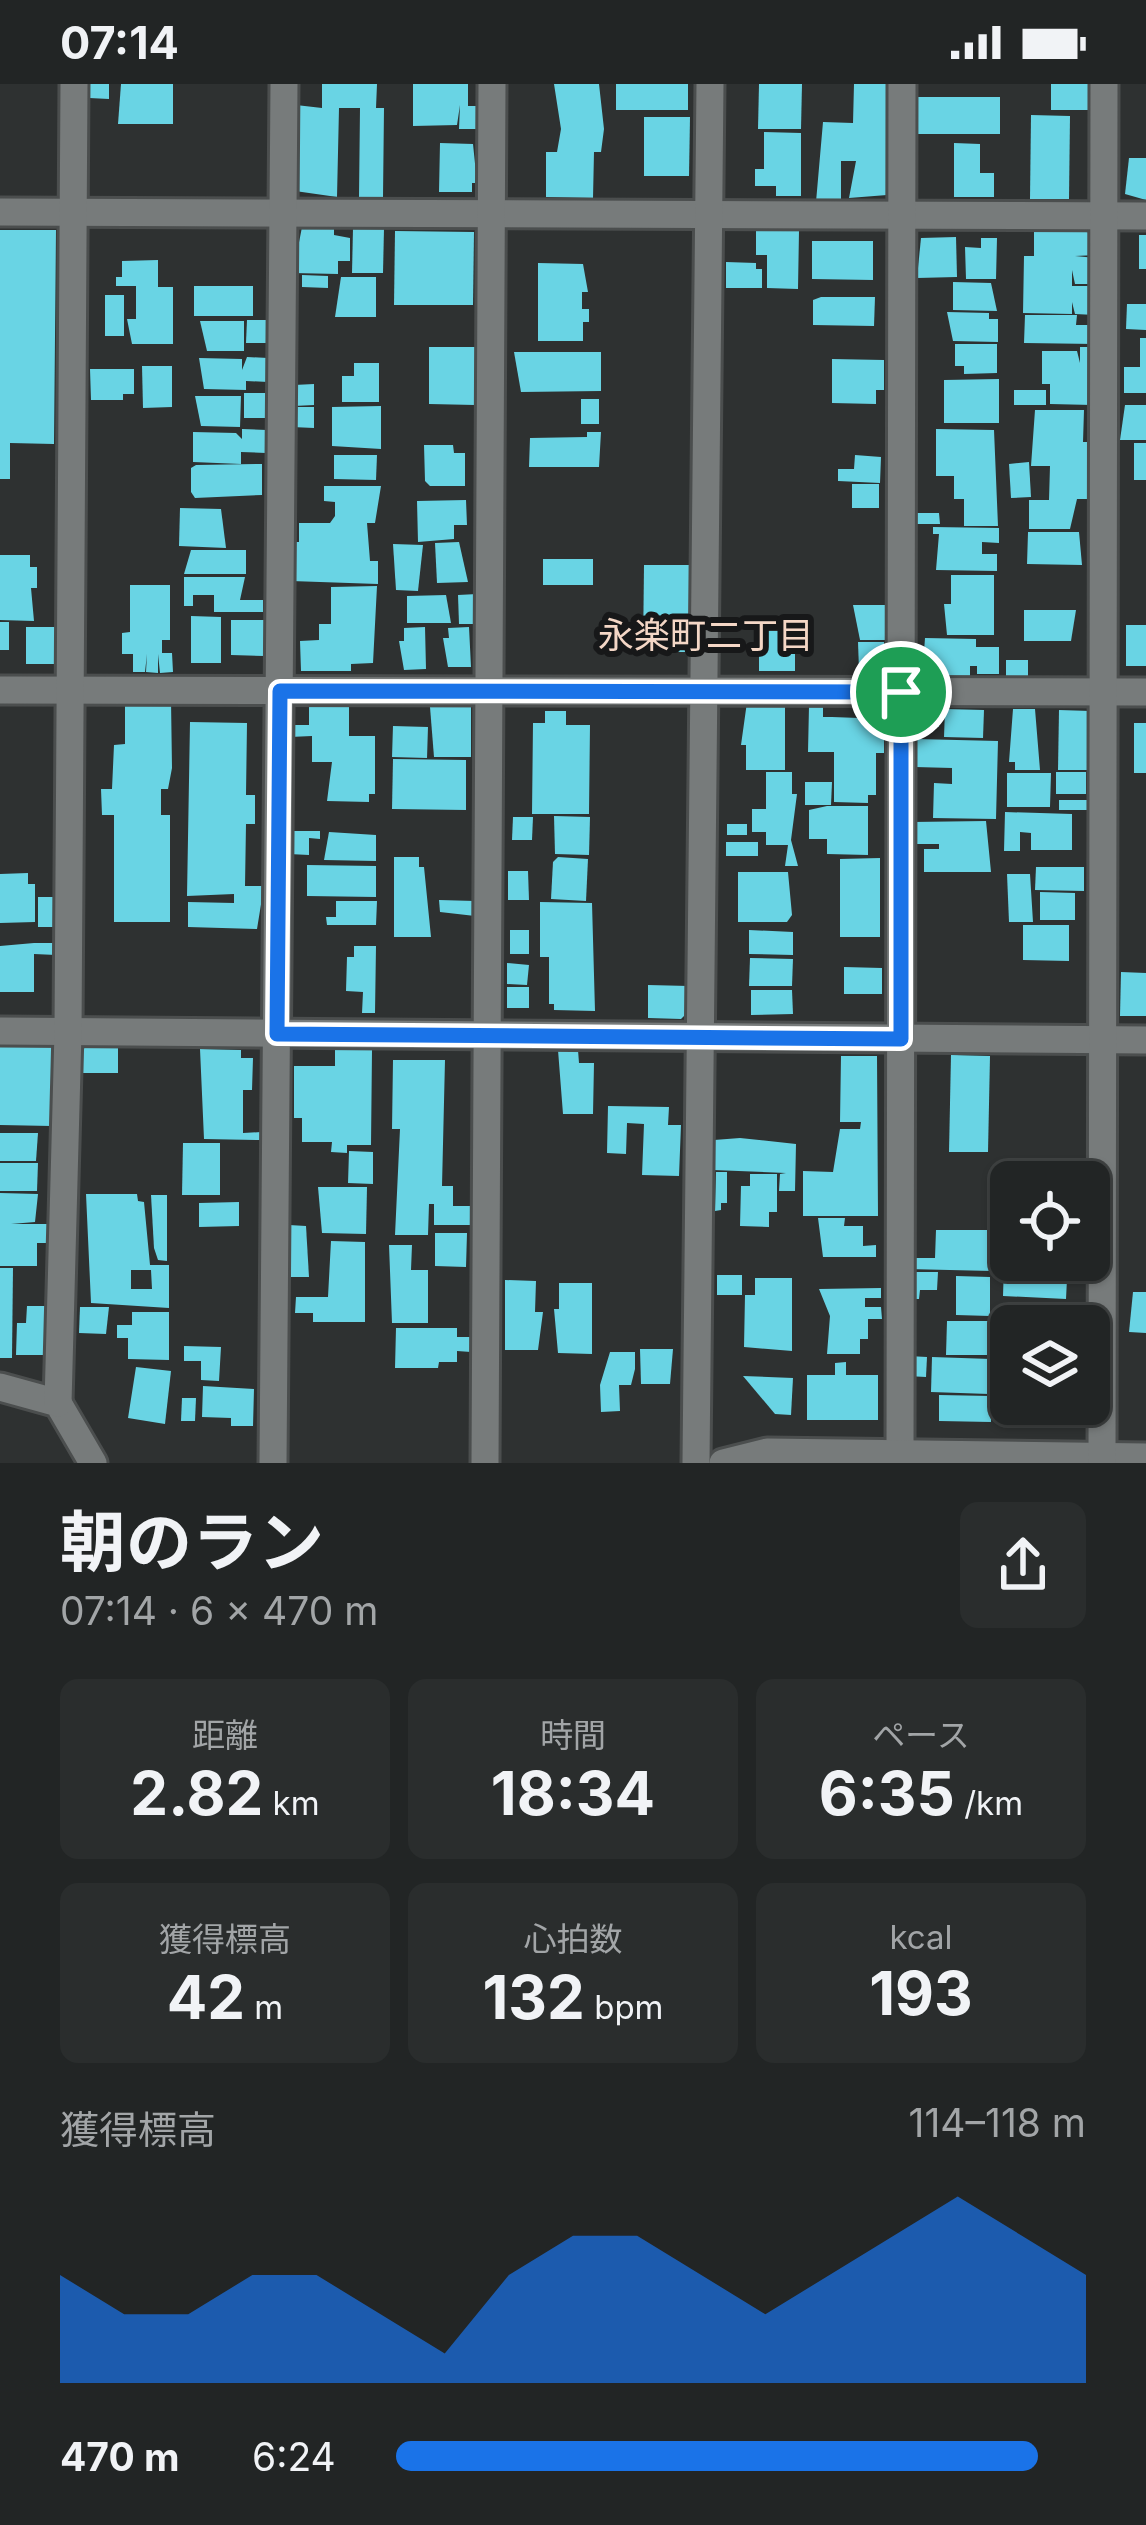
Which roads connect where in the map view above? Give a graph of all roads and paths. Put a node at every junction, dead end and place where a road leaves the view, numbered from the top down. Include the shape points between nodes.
1 (74, 84) edge
2 (284, 84) edge
3 (492, 84) edge
4 (710, 84) edge
5 (902, 84) edge
6 (1104, 84) edge
7 (0, 212) edge
8 (73, 214) junction
9 (283, 214) junction
10 (491, 214) junction
11 (709, 215) junction
12 (902, 215) junction
13 (1103, 215) junction
14 (1146, 216) edge
15 (0, 690) edge
16 (70, 690) junction
17 (280, 691) junction
18 (489, 692) junction
19 (704, 692) junction
20 (901, 692) junction
21 (1102, 692) junction
22 (1146, 692) edge
23 (0, 1031) edge
24 (68, 1032) junction
25 (277, 1034) junction
26 (488, 1035) junction
27 (701, 1037) junction
28 (901, 1039) junction
29 (1101, 1040) junction
30 (1146, 1040) edge
31 (0, 1387) edge
32 (58, 1403) junction
33 (900, 1454) junction
34 (1146, 1457) edge
35 (1101, 1460) edge
36 (93, 1463) edge
37 (273, 1463) edge
38 (485, 1463) edge
39 (696, 1463) edge
40 (723, 1463) edge

1 - 8 street
2 - 9 street
3 - 10 street
4 - 11 street
5 - 12 street
6 - 13 street
7 - 8 street
8 - 9 street
8 - 16 street
9 - 10 street
9 - 17 street
10 - 11 street
10 - 18 street
11 - 12 street
11 - 19 street
12 - 13 street
12 - 20 street
13 - 14 street
13 - 21 street
15 - 16 street
16 - 17 street
16 - 24 street
17 - 18 street
17 - 25 street
18 - 19 street
18 - 26 street
19 - 20 street
19 - 27 street
20 - 21 street
20 - 28 street
21 - 22 street
21 - 29 street
23 - 24 street
24 - 25 street
24 - 32 street
25 - 26 street
25 - 37 street
26 - 27 street
26 - 38 street
27 - 28 street
27 - 39 street
28 - 29 street
28 - 33 street
29 - 30 street
29 - 35 street
31 - 32 street
32 - 36 street
33 - 35 street
33 - 40 street via 766,1452
34 - 35 street

